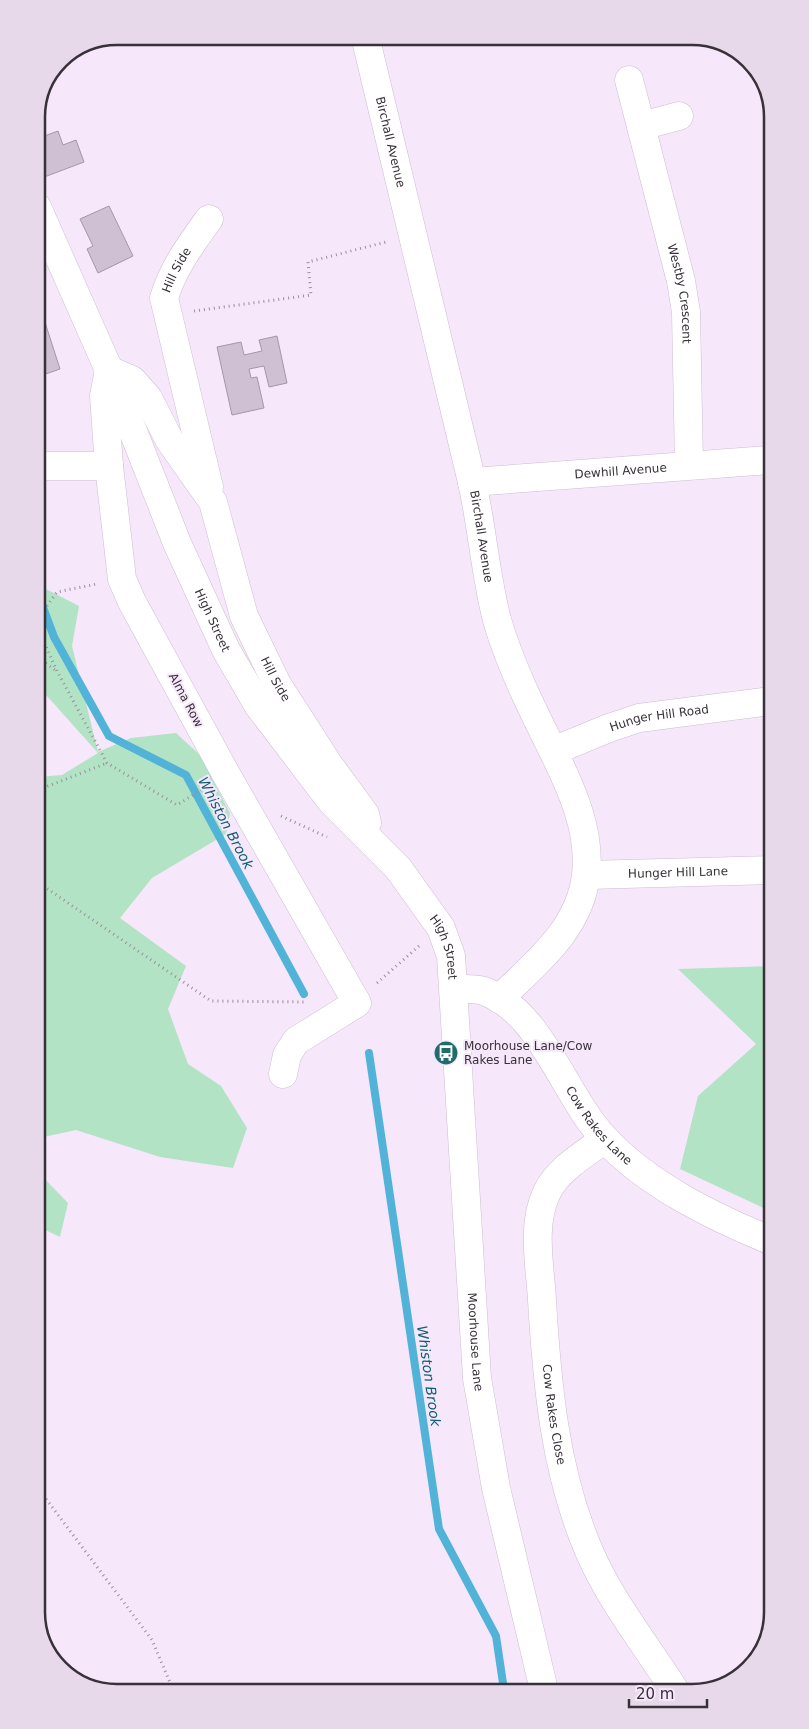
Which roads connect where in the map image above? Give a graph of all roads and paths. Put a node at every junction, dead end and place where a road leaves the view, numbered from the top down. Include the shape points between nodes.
1 (367, 45) edge
2 (629, 80) dead end
3 (679, 116) dead end
4 (641, 126) junction
5 (209, 219) dead end
6 (45, 225) edge
7 (413, 235) junction
8 (167, 315) junction
9 (109, 370) junction
10 (764, 460) edge
11 (688, 465) junction
12 (45, 466) edge
13 (108, 466) junction
14 (472, 482) junction
15 (213, 502) junction
16 (122, 579) junction
17 (45, 608) edge
18 (45, 644) edge
19 (45, 662) edge
20 (57, 671) junction
21 (764, 702) edge
22 (553, 751) junction
23 (107, 763) junction
24 (45, 787) edge
25 (239, 797) junction
26 (177, 805) dead end
27 (370, 839) junction
28 (331, 840) dead end
29 (764, 870) edge
30 (587, 875) junction
31 (45, 888) edge
32 (441, 928) junction
33 (385, 975) dead end
34 (454, 989) junction
35 (499, 999) junction
36 (307, 1002) dead end
37 (283, 1074) dead end
38 (605, 1139) junction
39 (764, 1238) edge
40 (45, 1498) edge
41 (171, 1684) edge
42 (543, 1684) edge
43 (671, 1684) edge

1 - 7 street, Birchall Avenue
2 - 4 street, Westby Crescent
3 - 4 street
4 - 11 street, Westby Crescent via 686,312
5 - 8 street, Hill Side via 182,256 169,282 164,298
6 - 9 street, High Street
7 - 8 path via 308,262 311,295
7 - 14 street, Birchall Avenue
8 - 15 street, Hill Side
9 - 13 street, Alma Row via 104,396
9 - 15 street, Hill Side via 132,380 148,398 170,441
9 - 27 street, High Street via 177,543 226,650 258,705 292,752 331,801
10 - 11 street, Dewhill Avenue
11 - 14 street, Dewhill Avenue
12 - 13 street
13 - 16 street, Alma Row
14 - 22 street, Birchall Avenue via 497,618 510,659
15 - 27 street, Hill Side via 244,616 277,684 328,766 365,814
16 - 17 path via 56,592
16 - 25 street, Alma Row
18 - 20 path
19 - 20 path
20 - 23 path
21 - 22 street, Hunger Hill Road via 639,718
22 - 30 street, Birchall Avenue via 570,784 581,818
23 - 24 path
23 - 26 path
25 - 28 path
25 - 37 street, Alma Row via 357,1003 296,1041
27 - 32 street, High Street via 398,868
29 - 30 street, Hunger Hill Lane
30 - 35 street, Birchall Avenue via 581,902 564,932
31 - 36 path via 210,1001
32 - 33 path
32 - 34 street, High Street via 451,956
34 - 35 street, Cow Rakes Lane via 484,991
34 - 42 street, Moorhouse Lane via 477,1378 496,1488
35 - 38 street, Cow Rakes Lane via 528,1021 587,1117
38 - 39 street, Cow Rakes Lane via 666,1188
38 - 43 street, Cow Rakes Close via 563,1171 548,1190 539,1211 546,1374 566,1488 589,1552 612,1594
40 - 41 path via 152,1640

